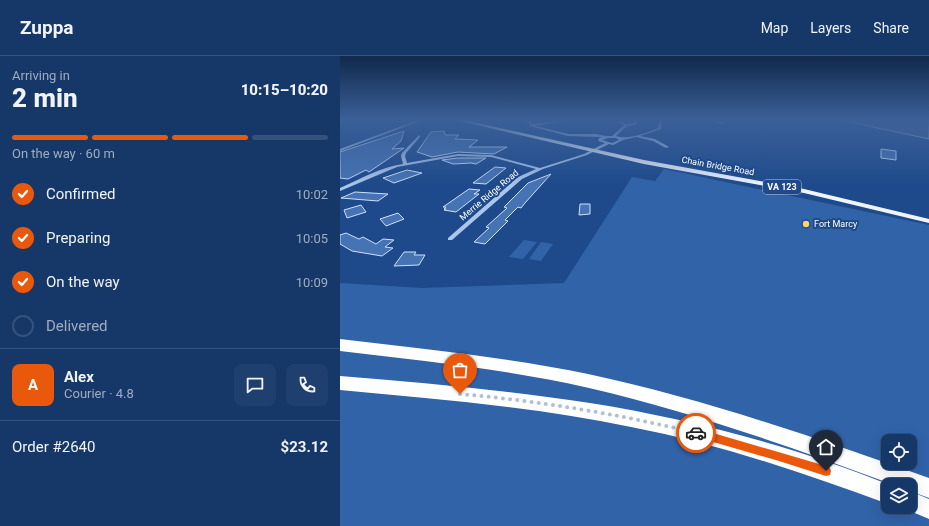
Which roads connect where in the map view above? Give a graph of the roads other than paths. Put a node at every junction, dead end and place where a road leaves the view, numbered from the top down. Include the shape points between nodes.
1 (362, 142) edge
2 (414, 142) edge
3 (552, 142) edge
4 (602, 142) joint
5 (618, 142) edge
6 (658, 142) edge
7 (607, 144) junction
8 (667, 147) dead end
9 (340, 150) edge
10 (591, 151) junction
11 (564, 161) junction
12 (405, 164) junction
13 (540, 169) junction
14 (340, 190) edge
15 (929, 221) edge
16 (450, 239) dead end
17 (340, 345) edge
18 (340, 383) edge
19 (929, 488) edge
20 (881, 492) edge
21 (917, 505) edge
22 (929, 509) edge

1 - 9 street
2 - 12 street via 404,153
3 - 10 main road, Chain Bridge Road / VA 123
4 - 7 street
4 - 10 street
5 - 7 street
6 - 8 street
7 - 10 street
10 - 11 street, Merrie Ridge Road
10 - 11 street, Merrie Ridge Road
10 - 15 main road, Chain Bridge Road / VA 123 via 790,188
11 - 13 street, Merrie Ridge Road
12 - 13 street via 476,154
12 - 14 street
13 - 16 street, Merrie Ridge Road via 515,182
17 - 19 highway via 503,366 631,391 736,421
18 - 20 highway via 505,398 634,419 714,437 779,456
21 - 22 highway

